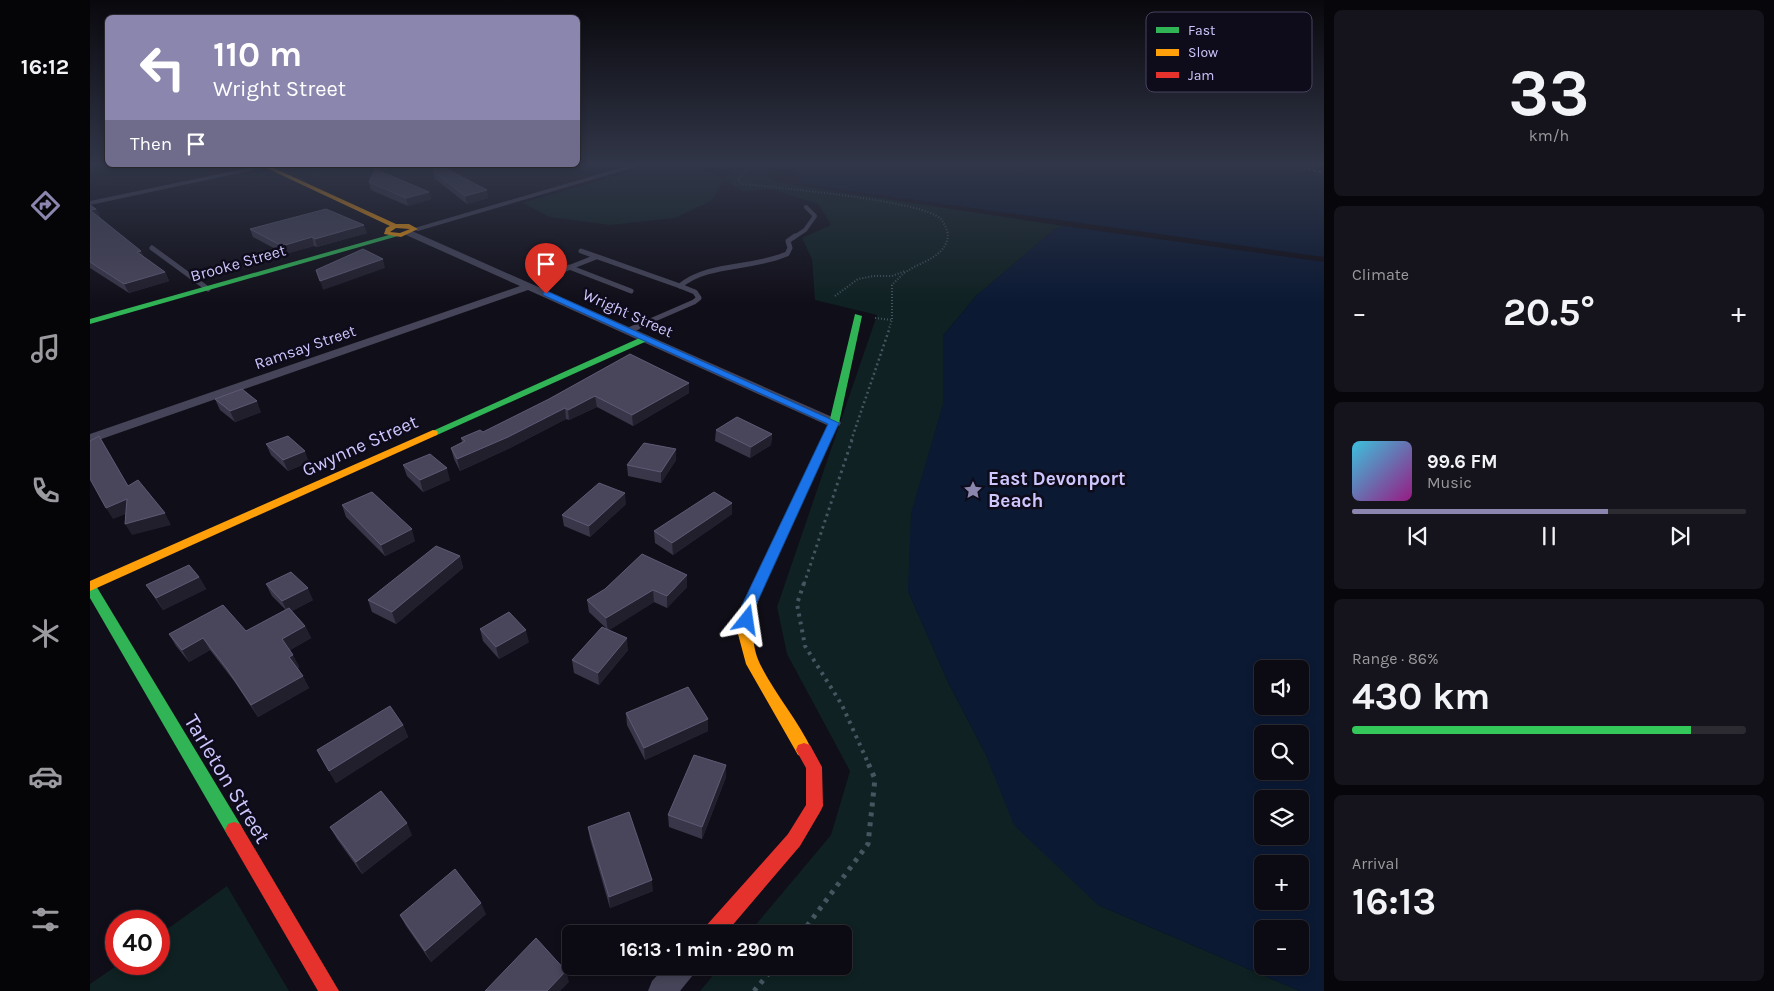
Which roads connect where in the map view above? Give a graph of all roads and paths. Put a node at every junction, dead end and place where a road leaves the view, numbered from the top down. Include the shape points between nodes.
1 (357, 211) edge
2 (481, 211) edge
3 (810, 211) edge
4 (922, 211) edge
5 (396, 231) junction
6 (412, 231) junction
7 (152, 248) dead end
8 (581, 252) dead end
9 (596, 257) junction
10 (569, 267) junction
11 (908, 270) junction
12 (548, 276) dead end
13 (530, 286) junction
14 (680, 286) junction
15 (208, 289) junction
16 (632, 291) dead end
17 (835, 296) dead end
18 (858, 316) dead end
19 (90, 322) edge
20 (627, 331) junction
21 (644, 338) junction
22 (834, 423) junction
23 (90, 439) edge
24 (90, 587) edge
25 (720, 925) edge
26 (808, 925) edge
27 (676, 975) edge
28 (767, 975) edge
29 (329, 991) edge
30 (662, 991) edge
31 (754, 991) edge

1 - 5 street
2 - 6 street
3 - 14 lane via 815,216 813,222 788,241 790,248 787,254 694,277
4 - 11 path via 940,218 946,225 948,236 935,257
5 - 6 street via 409,226
5 - 15 street, Brooke Street
6 - 13 street, Wright Street
7 - 15 lane
8 - 9 lane
9 - 10 lane
9 - 14 lane
10 - 12 lane
10 - 16 lane
11 - 17 path via 892,276 858,279
11 - 26 path via 892,285 892,320 797,604 805,646 842,705 875,779 868,844
13 - 20 street, Wright Street
13 - 23 street, Ramsay Street
14 - 20 lane via 699,298
15 - 19 street, Brooke Street
18 - 22 street
20 - 21 street, Wright Street
21 - 22 street, Wright Street
21 - 24 street, Gwynne Street
22 - 25 street via 749,605 745,634 753,664 814,767 814,806 794,840
24 - 29 street, Tarleton Street
27 - 30 street
28 - 31 path

